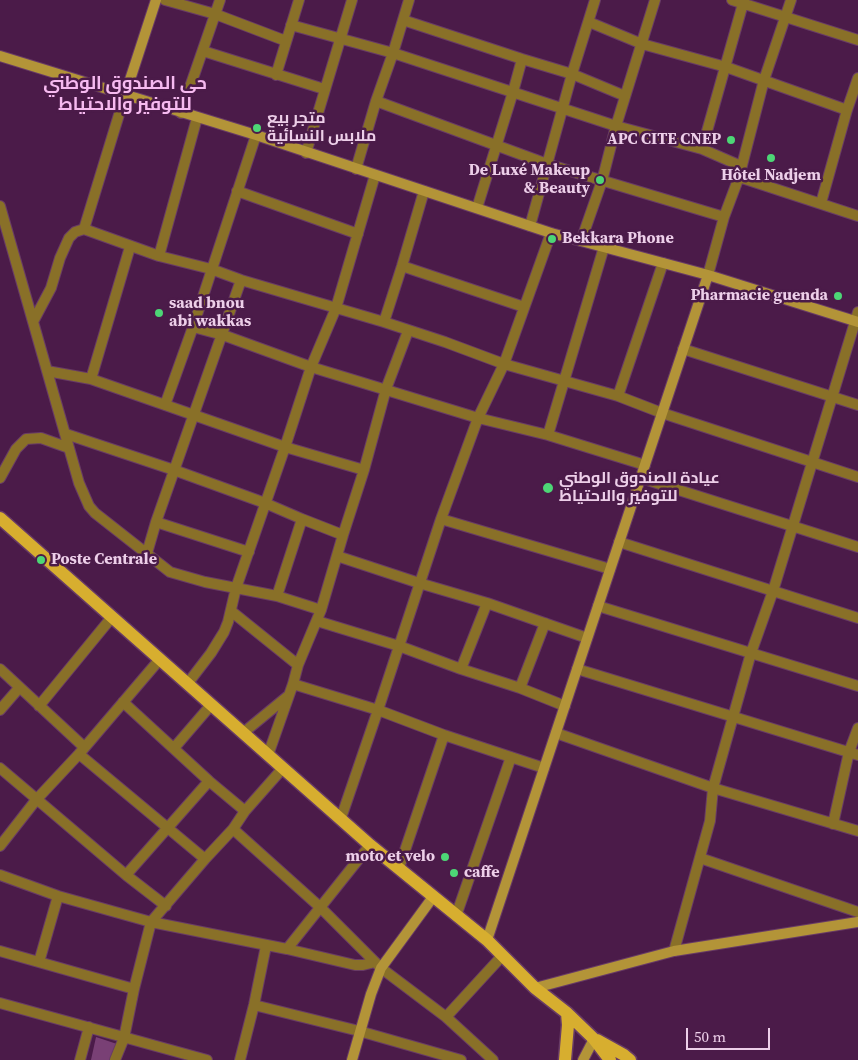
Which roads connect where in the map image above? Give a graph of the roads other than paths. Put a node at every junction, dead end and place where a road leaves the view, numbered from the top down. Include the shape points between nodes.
1 (156, 0) edge
2 (165, 0) edge
3 (220, 0) edge
4 (299, 0) edge
5 (352, 0) edge
6 (409, 0) edge
7 (595, 0) edge
8 (655, 0) edge
9 (732, 0) edge
10 (791, 0) edge
11 (744, 2) edge
12 (215, 14) junction
13 (786, 16) junction
14 (404, 20) junction
15 (589, 22) junction
16 (291, 25) junction
17 (340, 39) junction
18 (858, 40) edge
19 (286, 41) junction
20 (642, 44) junction
21 (203, 51) junction
22 (394, 53) junction
23 (0, 56) edge
24 (522, 59) junction
25 (726, 67) junction
26 (572, 74) junction
27 (276, 75) junction
28 (858, 78) edge
29 (764, 80) junction
30 (324, 89) junction
31 (513, 92) junction
32 (856, 93) edge
33 (125, 95) junction
34 (625, 96) junction
35 (376, 101) junction
36 (564, 108) junction
37 (847, 110) junction
38 (181, 113) junction
39 (196, 118) junction
40 (616, 126) junction
41 (256, 135) junction
42 (496, 146) junction
43 (702, 149) junction
44 (306, 153) junction
45 (547, 164) junction
46 (741, 166) junction
47 (356, 170) junction
48 (375, 175) junction
49 (738, 177) junction
50 (602, 181) junction
51 (237, 191) junction
52 (424, 191) junction
53 (821, 203) junction
54 (0, 206) edge
55 (478, 208) junction
56 (858, 216) edge
57 (724, 217) junction
58 (530, 226) junction
59 (84, 229) junction
60 (550, 233) junction
61 (358, 234) junction
62 (581, 241) junction
63 (130, 247) junction
64 (604, 247) junction
65 (159, 256) junction
66 (663, 263) junction
67 (402, 266) junction
68 (211, 269) junction
69 (708, 276) junction
70 (241, 280) junction
71 (524, 306) junction
72 (336, 308) junction
73 (857, 318) edge
74 (34, 320) junction
75 (384, 322) junction
76 (193, 327) junction
77 (408, 331) junction
78 (223, 336) junction
79 (684, 349) junction
80 (504, 364) junction
81 (310, 368) junction
82 (47, 371) junction
83 (90, 380) junction
84 (565, 380) junction
85 (386, 389) junction
86 (618, 396) junction
87 (832, 396) junction
88 (165, 405) junction
89 (858, 405) edge
90 (662, 413) junction
91 (193, 416) junction
92 (478, 418) junction
93 (66, 434) junction
94 (548, 435) junction
95 (285, 447) junction
96 (69, 448) junction
97 (813, 463) junction
98 (645, 465) junction
99 (174, 470) junction
100 (364, 470) junction
101 (858, 477) edge
102 (0, 478) edge
103 (641, 478) junction
104 (264, 503) junction
105 (0, 518) edge
106 (440, 519) junction
107 (302, 520) junction
108 (156, 522) junction
109 (792, 525) junction
110 (343, 535) junction
111 (619, 542) junction
112 (858, 547) edge
113 (249, 552) junction
114 (147, 553) junction
115 (337, 556) junction
116 (610, 569) junction
117 (419, 583) junction
118 (236, 588) junction
119 (773, 591) junction
120 (277, 596) junction
121 (487, 603) junction
122 (598, 606) junction
123 (231, 611) junction
124 (319, 616) junction
125 (112, 617) junction
126 (858, 618) edge
127 (545, 623) junction
128 (587, 638) junction
129 (399, 646) junction
130 (751, 653) junction
131 (160, 659) junction
132 (298, 665) junction
133 (0, 669) edge
134 (461, 669) junction
135 (577, 669) junction
136 (188, 683) junction
137 (294, 684) junction
138 (858, 686) edge
139 (19, 688) junction
140 (520, 688) junction
141 (288, 696) junction
142 (123, 702) junction
143 (210, 705) junction
144 (39, 706) junction
145 (565, 706) junction
146 (0, 710) edge
147 (378, 710) junction
148 (733, 717) junction
149 (858, 728) edge
150 (243, 733) junction
151 (556, 733) junction
152 (444, 735) junction
153 (174, 748) junction
154 (82, 750) junction
155 (854, 754) edge
156 (268, 755) junction
157 (511, 757) junction
158 (0, 768) edge
159 (283, 768) junction
160 (544, 768) junction
161 (209, 781) junction
162 (713, 788) junction
163 (36, 800) junction
164 (245, 811) junction
165 (341, 818) junction
166 (833, 824) junction
167 (233, 829) junction
168 (168, 830) junction
169 (858, 831) edge
170 (370, 845) junction
171 (0, 846) edge
172 (700, 858) junction
173 (205, 859) junction
174 (399, 868) junction
175 (0, 875) edge
176 (126, 875) junction
177 (58, 896) junction
178 (433, 897) junction
179 (166, 906) junction
180 (321, 908) junction
181 (858, 912) edge
182 (456, 916) junction
183 (151, 922) junction
184 (858, 922) edge
185 (487, 940) junction
186 (266, 946) junction
187 (288, 949) junction
188 (0, 951) edge
189 (674, 951) junction
190 (502, 956) junction
191 (39, 962) junction
192 (378, 965) junction
193 (535, 988) junction
194 (134, 989) junction
195 (0, 1003) edge
196 (254, 1005) junction
197 (567, 1014) junction
198 (446, 1017) junction
199 (89, 1027) junction
200 (359, 1032) junction
201 (124, 1038) junction
202 (594, 1039) junction
203 (80, 1060) edge
204 (115, 1060) edge
205 (207, 1060) edge
206 (240, 1060) edge
207 (352, 1060) edge
208 (461, 1060) edge
209 (493, 1060) edge
210 (565, 1060) edge
211 (583, 1060) edge
212 (610, 1060) edge
213 (630, 1060) edge

1 - 33 main road
2 - 12 street
3 - 12 street
4 - 16 street
5 - 17 street
6 - 14 street
7 - 15 street
8 - 20 street
9 - 11 street
10 - 13 street
11 - 13 street
11 - 25 street
12 - 19 street
12 - 21 street
13 - 18 street
13 - 29 street
14 - 22 street
14 - 24 street
15 - 20 street
15 - 26 street
16 - 17 street
16 - 19 street
17 - 22 street
17 - 30 street
19 - 27 street
20 - 25 street
20 - 34 street
21 - 27 street
21 - 38 street
22 - 31 street
22 - 35 street
23 - 33 main road
24 - 26 street
24 - 31 street
25 - 29 street
25 - 43 street
26 - 34 street
26 - 36 street
27 - 30 street
28 - 32 street
29 - 37 street
29 - 46 street
30 - 44 street
31 - 36 street
31 - 42 street
32 - 37 street
33 - 38 main road
33 - 59 street
34 - 40 street
35 - 42 street
35 - 47 street
36 - 40 street
36 - 45 street
37 - 53 street
38 - 39 main road
39 - 41 main road
39 - 65 street
40 - 43 street
40 - 50 street
41 - 44 main road
41 - 51 street
42 - 45 street
42 - 55 street
43 - 46 street
44 - 47 main road
45 - 50 street
45 - 58 street
46 - 49 street
47 - 48 main road
48 - 52 main road
48 - 61 street
49 - 53 street
49 - 57 street
50 - 57 street
50 - 62 street
51 - 61 street
51 - 68 street
52 - 55 main road
52 - 67 street
53 - 56 street
54 - 74 street
55 - 58 main road
57 - 69 street
58 - 60 main road
59 - 63 street
59 - 74 street via 69,238 51,288
60 - 62 main road
60 - 71 street
61 - 72 street
62 - 64 main road
63 - 65 street
63 - 83 street
64 - 66 main road
64 - 84 street
65 - 68 street
66 - 69 main road
66 - 86 street
67 - 71 street
67 - 75 street
68 - 70 street
68 - 76 street
69 - 73 main road
69 - 79 main road
70 - 72 street
70 - 78 street
71 - 80 street
72 - 75 street
72 - 81 street
73 - 87 street
74 - 82 street
75 - 77 street
76 - 78 street
76 - 88 street
77 - 80 street
77 - 85 street
78 - 81 street
78 - 91 street
79 - 87 street
79 - 90 main road
80 - 84 street
80 - 92 street
81 - 85 street
81 - 95 street
82 - 83 street
82 - 93 street
83 - 88 street
84 - 86 street
84 - 94 street
85 - 92 street
85 - 100 street
86 - 90 street
87 - 89 street
87 - 97 street
88 - 91 street
90 - 97 street
90 - 98 main road
91 - 95 street
91 - 99 street
92 - 94 street
92 - 106 street
93 - 96 street
93 - 99 street
94 - 98 street
95 - 100 street
95 - 104 street
96 - 102 street via 41,438 26,439 16,449
96 - 114 street via 89,506
97 - 101 street
97 - 109 street
98 - 103 main road
99 - 104 street
99 - 108 street
100 - 110 street
103 - 109 street
103 - 111 main road
104 - 107 street
104 - 113 street
105 - 125 main road
106 - 116 street
106 - 117 street
107 - 110 street
107 - 120 street
108 - 113 street
108 - 114 street
109 - 112 street
109 - 119 street
110 - 115 street
111 - 116 main road
111 - 119 street
113 - 118 street
114 - 118 street via 170,572
115 - 117 street
115 - 124 street
116 - 122 main road
117 - 121 street
117 - 129 street
118 - 120 street
118 - 123 street
119 - 126 street
119 - 130 street
120 - 124 street
121 - 127 street
121 - 134 street
122 - 128 main road
122 - 130 street
123 - 132 street
123 - 136 street via 224,632
124 - 129 street
124 - 132 street
125 - 131 main road
125 - 144 street
127 - 128 street
127 - 140 street
128 - 135 main road
129 - 134 street
129 - 147 street
130 - 138 street
130 - 148 street
131 - 136 main road
131 - 142 street
132 - 137 street
133 - 139 street
134 - 140 street
135 - 145 main road
135 - 148 street
136 - 143 main road
137 - 141 street
137 - 147 street
139 - 144 street
139 - 146 street
140 - 145 street
141 - 150 street
141 - 156 street
142 - 153 street
142 - 154 street
143 - 150 main road
143 - 153 street
144 - 154 street
145 - 151 main road
147 - 152 street
147 - 165 street
148 - 155 street
148 - 162 street
149 - 155 street
150 - 156 main road
151 - 160 main road
151 - 162 street
152 - 157 street
152 - 174 street
153 - 161 street
154 - 163 street
154 - 168 street
155 - 166 street
156 - 159 main road
157 - 160 street
157 - 182 street
158 - 163 street
159 - 164 street
159 - 165 main road
160 - 185 main road
161 - 164 street
161 - 168 street
162 - 166 street
162 - 172 street via 710,821
163 - 171 street
163 - 176 street
164 - 167 street
165 - 170 main road
166 - 169 street
167 - 173 street
167 - 180 street
168 - 173 street
168 - 176 street
170 - 174 main road
170 - 180 street
172 - 181 street
172 - 189 street
173 - 179 street
174 - 178 main road
175 - 177 street
176 - 179 street
177 - 183 street
177 - 191 street
178 - 182 main road
178 - 192 main road
179 - 183 street
180 - 187 street
180 - 192 street
182 - 185 main road
183 - 186 street
183 - 194 street
184 - 189 main road
185 - 190 main road
186 - 187 street
186 - 196 street
187 - 192 street via 354,965
188 - 191 street
189 - 193 main road
190 - 193 main road
190 - 198 street
191 - 194 street
192 - 198 street
192 - 200 main road
193 - 197 main road
194 - 201 street
195 - 199 street
196 - 200 street
196 - 206 street
197 - 202 main road
197 - 210 main road
198 - 209 street
199 - 201 street
199 - 203 street
200 - 207 main road
200 - 208 street
201 - 204 street
201 - 205 street
202 - 211 main road
202 - 212 main road
202 - 213 main road

